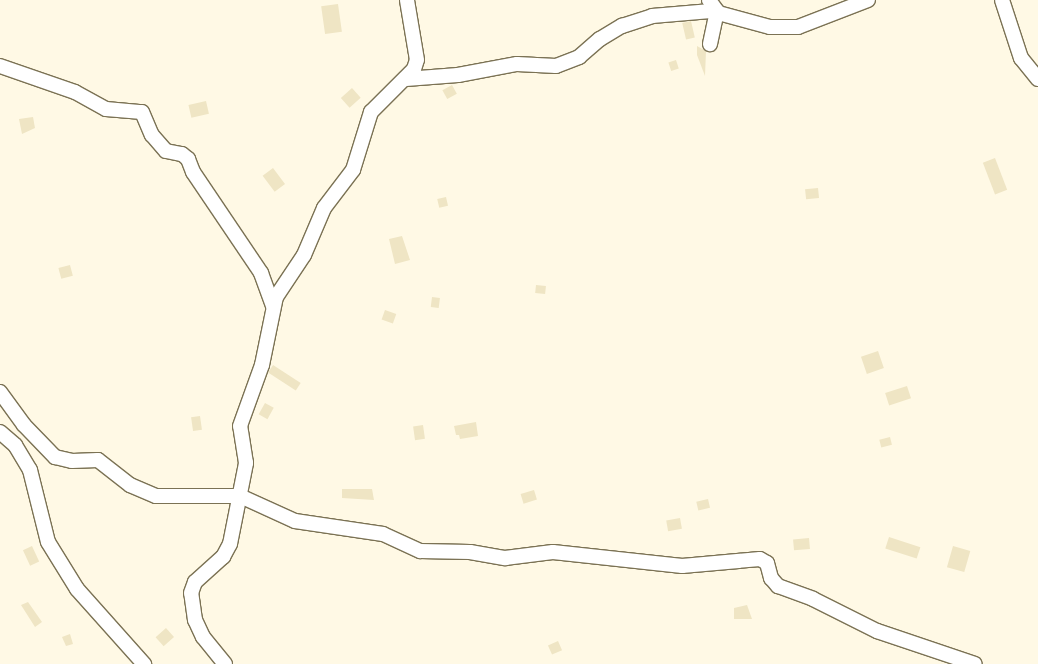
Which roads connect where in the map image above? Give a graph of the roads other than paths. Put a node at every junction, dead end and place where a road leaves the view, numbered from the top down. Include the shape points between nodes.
1 (407, 0) edge
2 (868, 0) edge
3 (1002, 0) edge
4 (713, 6) edge
5 (710, 44) dead end
6 (0, 66) edge
7 (406, 79) junction
8 (1038, 79) edge
9 (273, 306) junction
10 (0, 392) edge
11 (24, 425) junction
12 (0, 432) edge
13 (30, 470) junction
14 (240, 496) junction
15 (256, 503) junction
16 (237, 513) junction
17 (144, 664) edge
18 (225, 664) edge
19 (975, 664) edge

1 - 7 street via 417,60
2 - 4 street via 798,27 770,27
3 - 8 street via 1021,58
4 - 5 street
4 - 7 street via 640,20 600,39 579,57 556,66 517,64 458,75
6 - 9 street via 76,92 106,109 142,112 152,135 166,151 182,154 188,159 193,172 260,273
7 - 9 street via 371,112 353,170 321,212 315,235 281,285
9 - 14 street via 262,365 239,431 247,459
10 - 11 street
11 - 13 street
11 - 14 street via 54,457 64,461 98,460 130,485 156,496
12 - 13 street via 15,445
13 - 17 street via 48,542 77,589
14 - 15 street
14 - 16 street
15 - 16 street
15 - 19 street via 295,521 383,534 420,551 458,551 505,558 553,552 682,566 760,559 767,563 771,578 778,586 813,599 877,631
16 - 18 street via 230,544 223,557 195,582 191,593 195,620

